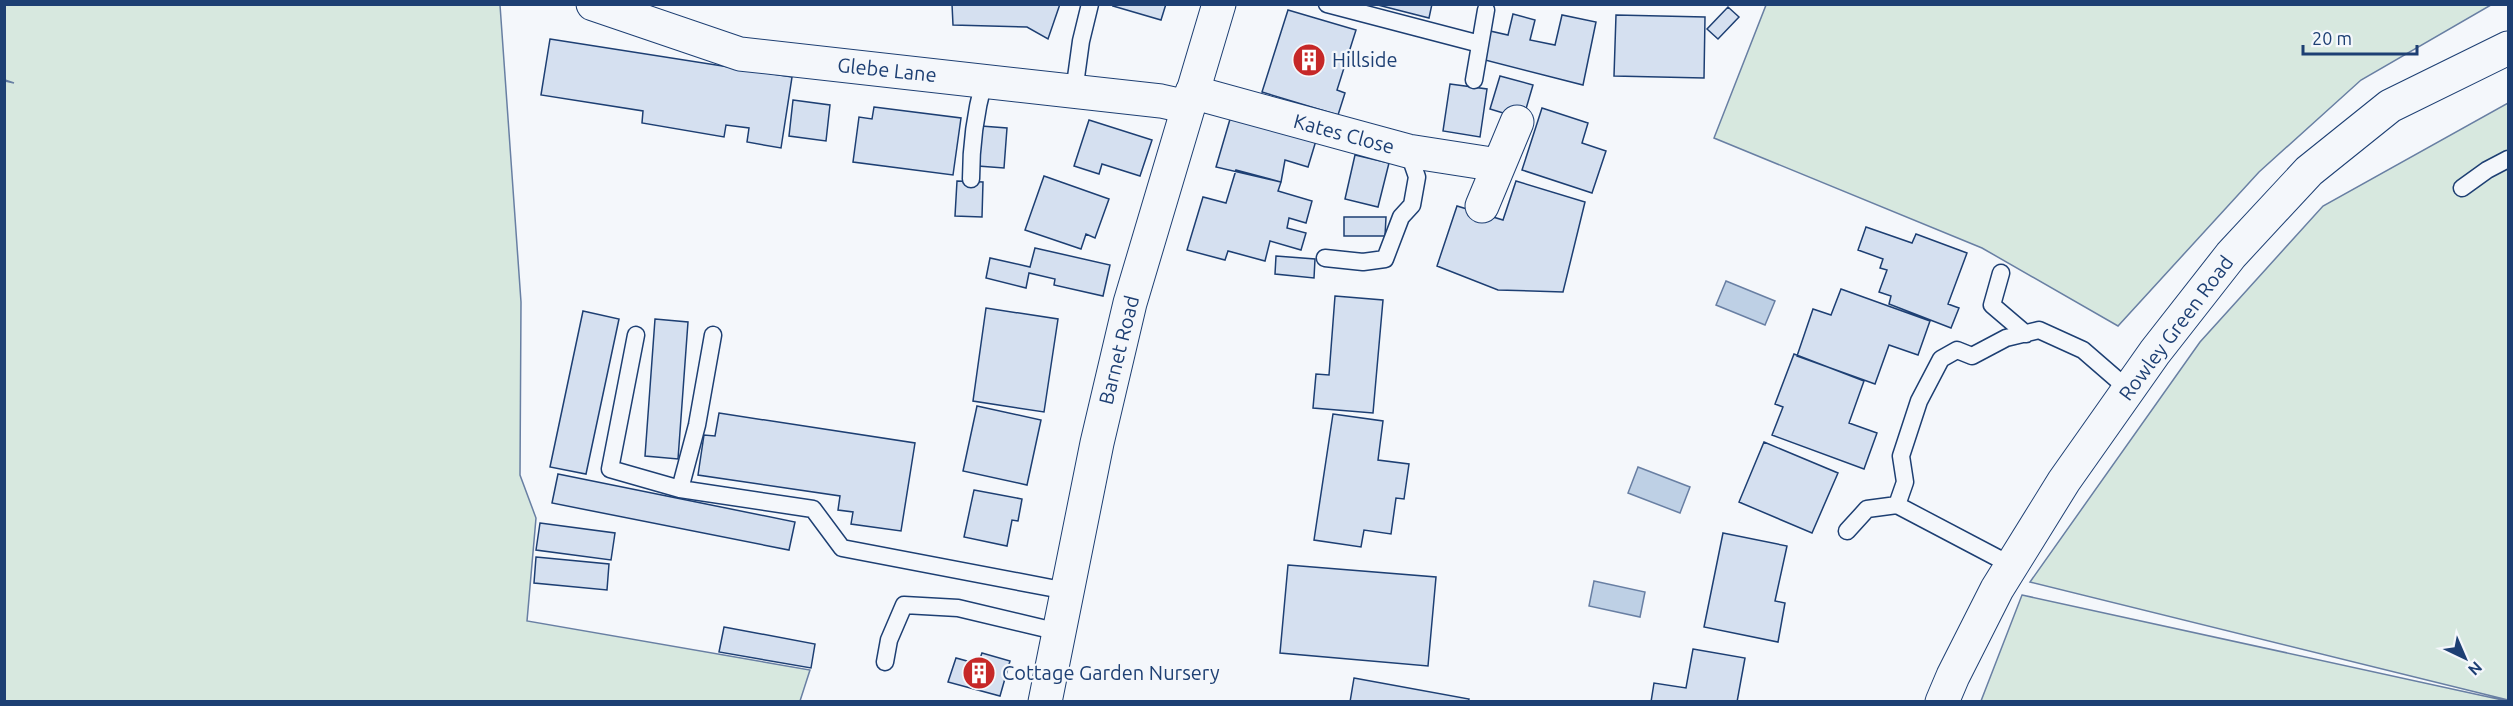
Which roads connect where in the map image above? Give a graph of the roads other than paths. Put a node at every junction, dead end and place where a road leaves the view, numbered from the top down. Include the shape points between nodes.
1 (593, 4) edge
2 (1090, 4) edge
3 (1219, 4) edge
4 (1327, 4) edge
5 (1486, 10) dead end
6 (1480, 44) junction
7 (2508, 48) edge
8 (1474, 80) dead end
9 (984, 81) junction
10 (1074, 92) junction
11 (1190, 99) junction
12 (1517, 122) dead end
13 (1408, 151) junction
14 (2508, 159) edge
15 (1498, 165) junction
16 (971, 178) dead end
17 (2462, 188) dead end
18 (1482, 206) dead end
19 (1324, 258) dead end
20 (2001, 273) dead end
21 (713, 334) dead end
22 (2025, 334) junction
23 (636, 335) dead end
24 (2128, 389) junction
25 (680, 489) junction
26 (1897, 505) junction
27 (1847, 531) dead end
28 (2011, 565) junction
29 (1067, 591) junction
30 (1059, 632) junction
31 (885, 662) dead end
32 (1045, 702) edge
33 (1942, 702) edge

1 - 9 street, Glebe Lane via 740,54
2 - 10 lane
3 - 11 street, Barnet Road
4 - 6 lane
5 - 6 lane
6 - 8 lane
7 - 24 street, Rowley Green Road via 2390,106 2309,171 2230,255
9 - 10 street, Glebe Lane
9 - 16 lane via 971,146
10 - 11 street, Glebe Lane via 1161,101
11 - 13 street, Kates Close
11 - 29 street, Barnet Road via 1130,303
12 - 15 street
13 - 15 street, Kates Close
13 - 19 lane via 1417,177 1412,205 1401,217 1385,260
14 - 17 lane
15 - 18 street
20 - 22 lane via 1992,305
21 - 25 lane via 697,425
22 - 24 lane via 2039,330 2083,350
22 - 26 lane via 2006,338 1972,356 1957,350 1941,359 1918,402 1901,456 1905,482
23 - 25 lane via 610,470
24 - 28 street, Rowley Green Road
25 - 29 lane via 813,509 842,548
26 - 27 lane via 1867,509
26 - 28 lane
28 - 33 street, Rowley Green Road
29 - 30 street, Barnet Road
30 - 31 lane via 958,608 904,605 889,640
30 - 32 street, Barnet Road

